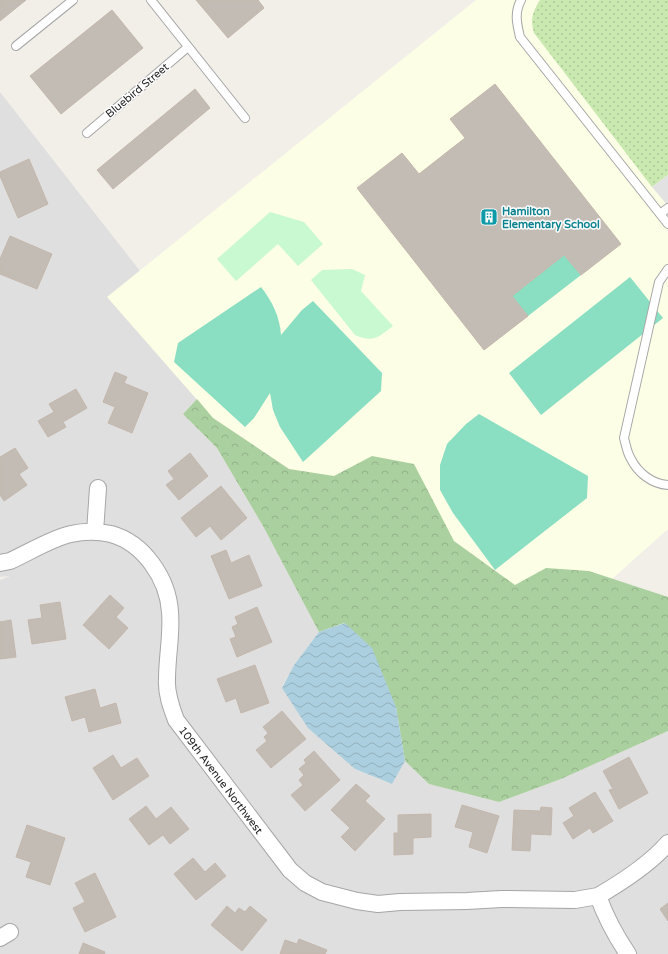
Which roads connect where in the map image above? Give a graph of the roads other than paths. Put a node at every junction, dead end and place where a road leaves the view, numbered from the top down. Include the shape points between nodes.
1 (72, 0) edge
2 (151, 0) edge
3 (521, 0) edge
4 (16, 46) dead end
5 (188, 47) junction
6 (245, 118) dead end
7 (87, 133) dead end
8 (668, 208) edge
9 (660, 214) junction
10 (668, 224) edge
11 (668, 269) edge
12 (668, 485) edge
13 (98, 488) dead end
14 (95, 532) junction
15 (0, 563) edge
16 (668, 843) edge
17 (598, 896) junction
18 (628, 954) edge

1 - 4 lane
2 - 5 lane
3 - 9 lane via 516,14 520,37
5 - 6 lane
5 - 7 lane, Bluebird Street
8 - 9 lane
9 - 10 lane
11 - 12 lane via 659,282 624,438 630,459 643,475
13 - 14 street
14 - 15 street, 109th Avenue Northwest via 70,534
14 - 17 street, 109th Avenue Northwest via 111,534 131,544 146,556 159,573 167,592 170,609 167,680 170,706 176,720 290,870 305,883 339,897 378,904 501,899 575,900
16 - 17 street via 651,860
17 - 18 street via 606,918

